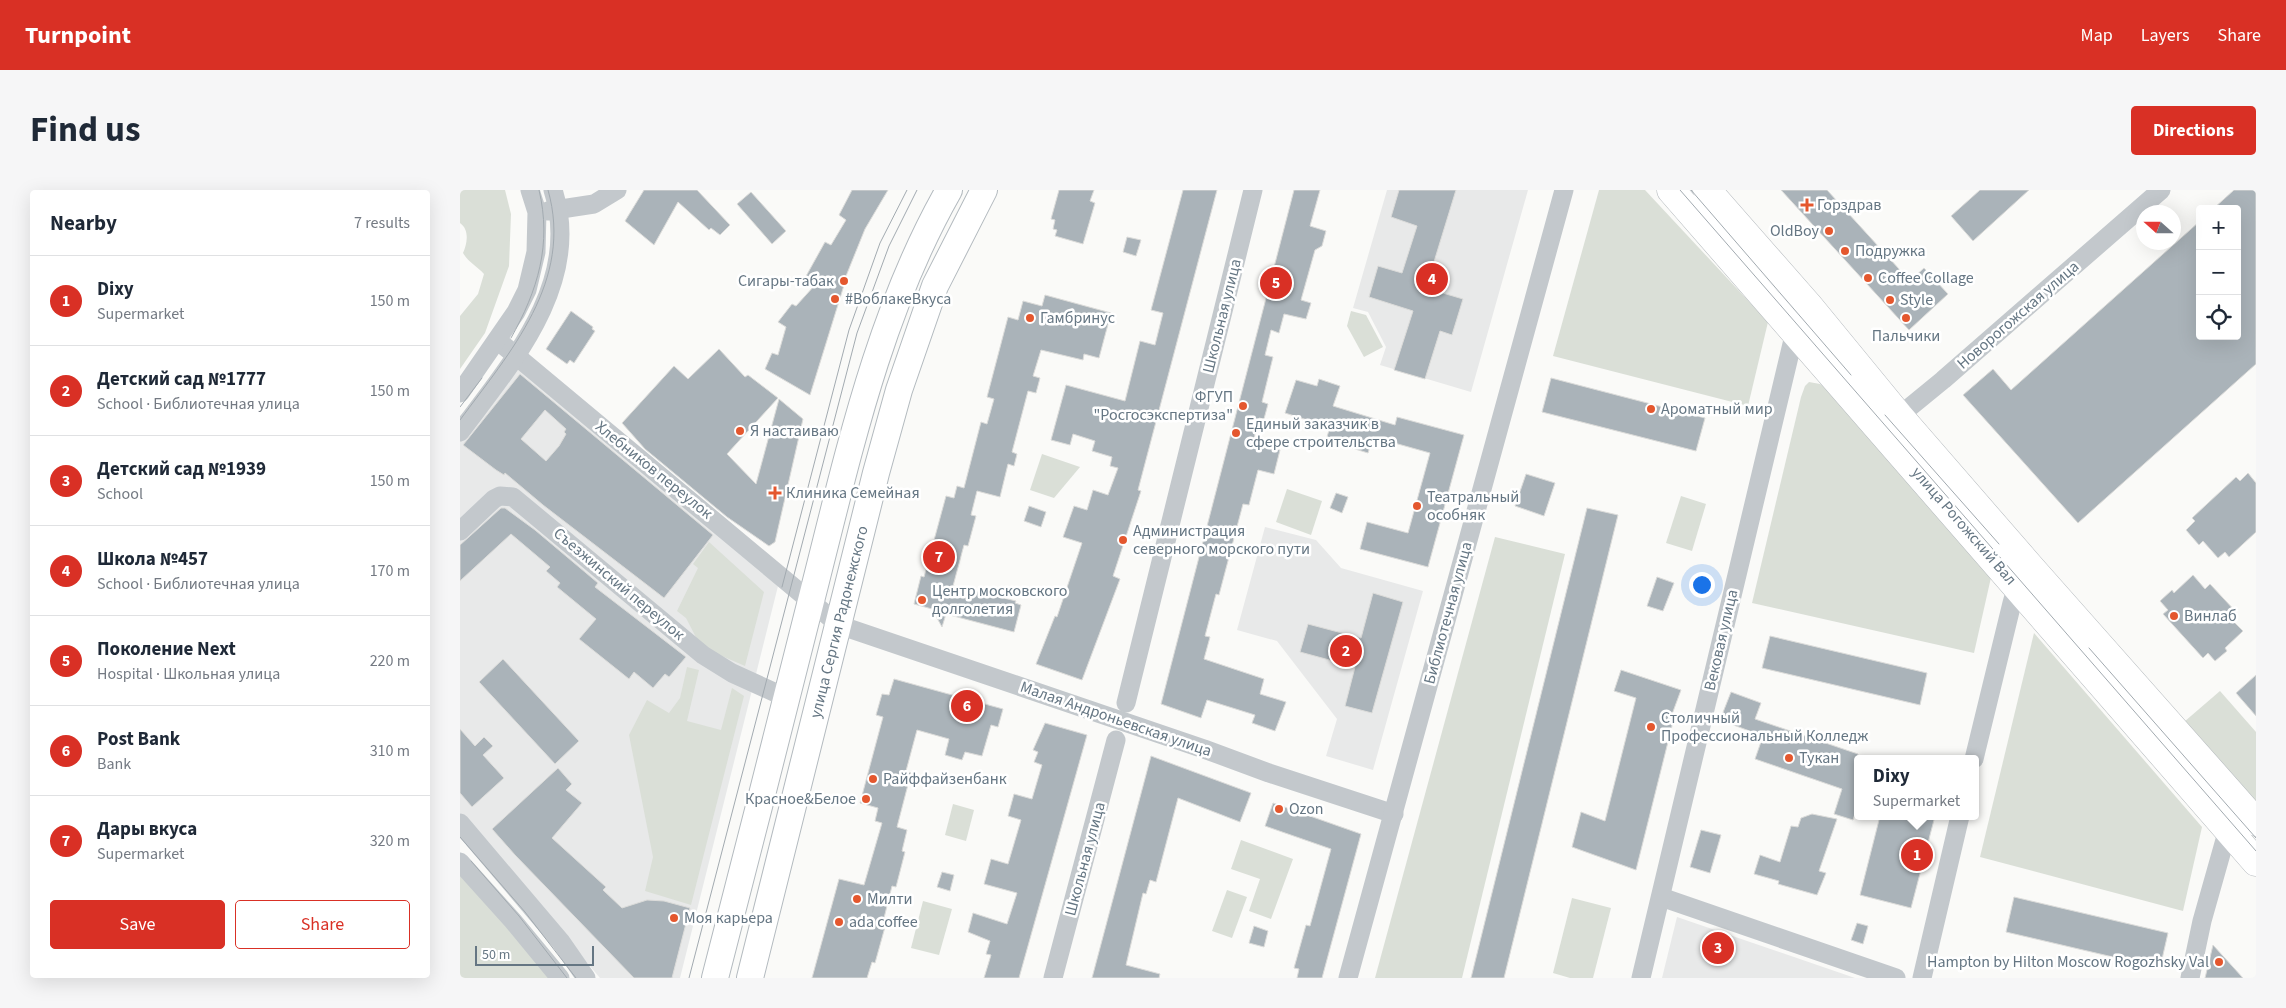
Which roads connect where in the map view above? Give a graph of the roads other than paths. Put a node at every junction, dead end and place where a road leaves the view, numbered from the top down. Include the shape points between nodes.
1 (530, 190) edge
2 (553, 190) edge
3 (617, 190) edge
4 (984, 190) edge
5 (1253, 190) edge
6 (1564, 190) edge
7 (1671, 190) edge
8 (1707, 190) edge
9 (2161, 190) edge
10 (943, 192) edge
11 (537, 212) junction
12 (900, 290) junction
13 (930, 300) junction
14 (1808, 305) junction
15 (1794, 330) junction
16 (497, 340) junction
17 (517, 356) junction
18 (460, 393) edge
19 (1866, 413) junction
20 (1900, 416) junction
21 (460, 432) edge
22 (460, 531) edge
23 (853, 568) junction
24 (2024, 577) junction
25 (811, 601) junction
26 (839, 625) junction
27 (787, 698) junction
28 (1126, 703) dead end
29 (1116, 740) dead end
30 (1975, 755) edge
31 (1394, 814) junction
32 (2242, 819) edge
33 (1959, 820) edge
34 (460, 823) edge
35 (460, 862) edge
36 (2256, 862) edge
37 (1662, 897) junction
38 (560, 978) edge
39 (586, 978) edge
40 (715, 978) edge
41 (750, 978) edge
42 (1054, 978) edge
43 (1348, 978) edge
44 (1640, 978) edge
45 (1896, 978) edge
46 (1922, 978) edge
47 (2190, 978) edge

1 - 11 street
2 - 17 street via 559,209 558,255 548,297
3 - 11 street via 594,204
4 - 13 main road, улица Сергия Радонежского
5 - 28 street, Школьная улица
6 - 31 street, Библиотечная улица
7 - 15 main road, улица Рогожский Вал
8 - 14 main road, улица Рогожский Вал
9 - 20 street, Новорогожская улица
10 - 12 main road, улица Сергия Радонежского
11 - 16 street via 536,252 527,290
12 - 13 street via 909,280 920,280 928,286
12 - 25 main road, улица Сергия Радонежского via 870,375
13 - 23 main road, улица Сергия Радонежского via 899,390
14 - 15 street, Вековая улица
14 - 20 main road, улица Рогожский Вал
15 - 19 main road, улица Рогожский Вал
15 - 37 street, Вековая улица
16 - 17 street, Хлебников переулок
16 - 18 street
17 - 21 street
17 - 25 street, Хлебников переулок
19 - 20 street via 1880,418
19 - 24 main road, улица Рогожский Вал
20 - 24 main road, улица Рогожский Вал
22 - 27 street, Съезжинский переулок via 494,499 513,497 703,655 732,673
23 - 25 street via 834,599 827,603
23 - 26 main road, улица Сергия Радонежского
24 - 30 street
24 - 32 main road, улица Рогожский Вал
25 - 26 street, Хлебников переулок
25 - 27 main road, улица Сергия Радонежского
26 - 31 street, Малая Андроньевская улица
26 - 41 main road, улица Сергия Радонежского
27 - 40 main road, улица Сергия Радонежского
29 - 42 street, Школьная улица
31 - 43 street, Библиотечная улица
32 - 36 main road, улица Рогожский Вал
32 - 47 street via 2202,921
33 - 46 street
34 - 39 street
35 - 38 street
37 - 44 street, Вековая улица
37 - 45 street

